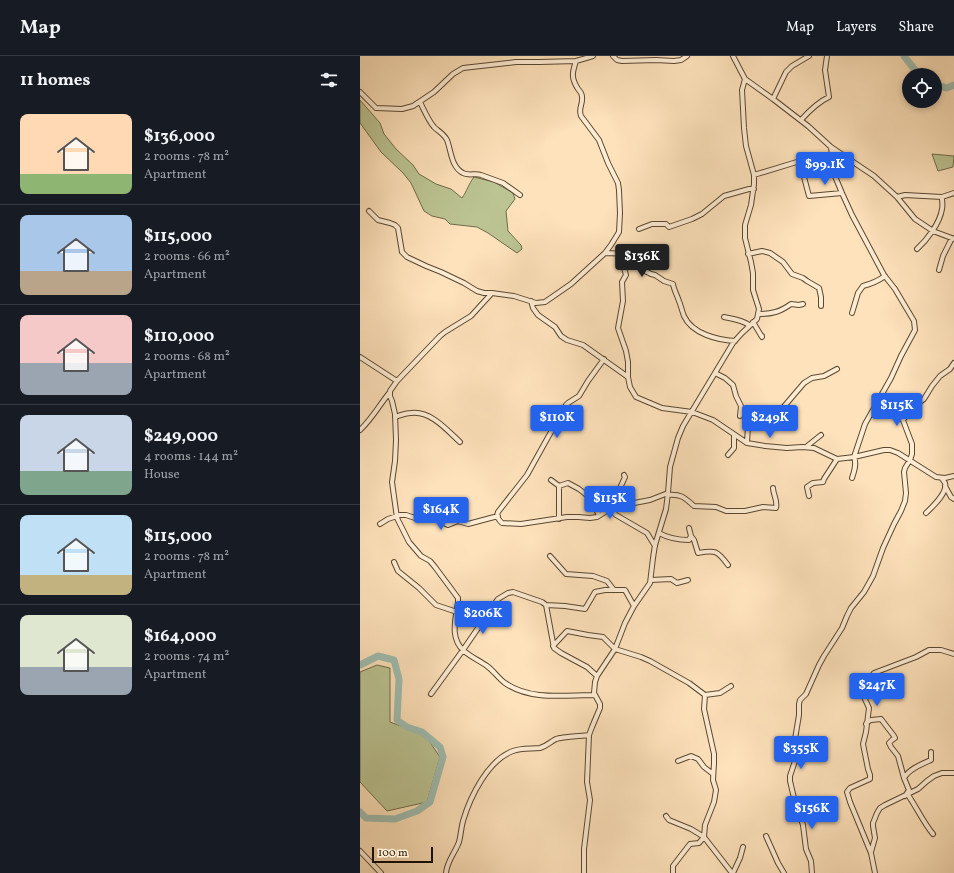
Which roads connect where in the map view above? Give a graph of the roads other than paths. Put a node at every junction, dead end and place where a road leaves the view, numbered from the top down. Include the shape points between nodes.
1 (593, 56) edge
2 (613, 56) edge
3 (687, 56) edge
4 (733, 56) edge
5 (809, 56) edge
6 (827, 56) edge
7 (576, 61) junction
8 (744, 79) junction
9 (360, 92) edge
10 (773, 99) junction
11 (420, 102) junction
12 (801, 120) junction
13 (831, 147) junction
14 (754, 176) junction
15 (754, 189) junction
16 (842, 193) junction
17 (954, 194) edge
18 (520, 195) dead end
19 (942, 196) junction
20 (897, 197) junction
21 (369, 211) dead end
22 (640, 229) dead end
23 (932, 231) junction
24 (953, 238) edge
25 (916, 249) dead end
26 (605, 253) junction
27 (620, 253) junction
28 (748, 254) junction
29 (938, 270) dead end
30 (885, 276) junction
31 (492, 293) junction
32 (531, 301) junction
33 (803, 304) dead end
34 (821, 306) dead end
35 (852, 313) dead end
36 (758, 314) junction
37 (724, 317) dead end
38 (751, 324) junction
39 (762, 336) dead end
40 (735, 341) junction
41 (360, 357) edge
42 (604, 359) junction
43 (954, 363) edge
44 (837, 369) dead end
45 (715, 373) junction
46 (628, 376) junction
47 (397, 382) junction
48 (390, 391) junction
49 (879, 400) junction
50 (692, 412) junction
51 (740, 416) dead end
52 (396, 417) junction
53 (903, 420) junction
54 (360, 430) edge
55 (734, 435) junction
56 (821, 435) dead end
57 (460, 442) dead end
58 (747, 443) junction
59 (806, 447) junction
60 (728, 455) dead end
61 (854, 458) junction
62 (837, 459) junction
63 (910, 460) junction
64 (624, 475) dead end
65 (954, 476) edge
66 (852, 478) dead end
67 (941, 478) junction
68 (550, 480) dead end
69 (559, 486) junction
70 (945, 486) junction
71 (773, 488) dead end
72 (668, 494) junction
73 (809, 496) dead end
74 (954, 499) edge
75 (610, 509) junction
76 (926, 513) dead end
77 (599, 515) junction
78 (397, 516) junction
79 (498, 516) junction
80 (559, 519) junction
81 (380, 524) dead end
82 (689, 528) dead end
83 (659, 533) junction
84 (691, 536) junction
85 (655, 546) junction
86 (550, 556) dead end
87 (394, 562) dead end
88 (728, 565) dead end
89 (651, 580) junction
90 (688, 580) dead end
91 (614, 590) junction
92 (546, 605) junction
93 (634, 606) junction
94 (457, 612) junction
95 (554, 646) junction
96 (615, 649) junction
97 (463, 650) junction
98 (954, 654) edge
99 (597, 676) junction
100 (731, 686) dead end
101 (431, 694) dead end
102 (595, 695) junction
103 (705, 695) junction
104 (868, 716) junction
105 (872, 720) junction
106 (866, 724) junction
107 (589, 734) junction
108 (931, 752) dead end
109 (678, 761) dead end
110 (954, 773) edge
111 (713, 774) junction
112 (904, 778) junction
113 (906, 795) junction
114 (666, 816) dead end
115 (933, 834) dead end
116 (766, 836) dead end
117 (704, 837) junction
118 (743, 847) dead end
119 (360, 851) edge
120 (871, 853) junction
121 (381, 873) edge
122 (446, 873) edge
123 (584, 873) edge
124 (673, 873) edge
125 (732, 873) edge
126 (784, 873) edge
127 (812, 873) edge
128 (875, 873) edge

1 - 7 street
2 - 3 street via 622,61 674,61
4 - 8 street
5 - 10 street via 789,68
6 - 12 street via 825,70 829,97
7 - 11 street via 516,62 463,68
7 - 26 street via 573,80 582,97 579,109 581,116 599,140 619,186 619,231
8 - 10 street
8 - 14 street via 742,90 746,146
9 - 11 street via 376,108 405,109
10 - 12 street
11 - 18 street via 433,126 447,140 452,158 462,173 478,174 503,183
12 - 13 street
13 - 16 street via 833,171
13 - 20 street via 874,176
14 - 15 street
14 - 16 street via 800,161 803,162 809,196
15 - 22 street via 724,196 702,214 677,225 669,227 666,224 652,224
15 - 28 street via 745,229
16 - 30 street
17 - 19 street
19 - 20 street
19 - 23 street via 942,210
20 - 23 street via 914,218
21 - 31 street via 378,220 398,228 402,252 406,256 477,291
23 - 24 street
23 - 25 street
24 - 29 street
26 - 27 street
26 - 32 street via 571,284 545,302
27 - 40 street via 630,254 643,270 672,284 684,317 690,325 708,336 724,341
27 - 46 street via 626,275 622,282 623,301 618,328 626,351
28 - 34 street via 765,251 783,262 792,274 819,288
28 - 36 street
30 - 35 street via 863,286
30 - 49 street via 914,321 915,330
31 - 32 street
31 - 47 street via 471,316 445,332
32 - 42 street via 538,315 555,327 561,336 583,344
33 - 36 street via 791,304 777,312
36 - 38 street via 757,319
37 - 38 street
38 - 39 street
38 - 40 street
40 - 45 street
41 - 47 street
42 - 46 street
42 - 79 street via 579,396 566,405 527,475 498,512
43 - 53 street
44 - 58 street via 804,383 781,410 770,418 751,422 748,426
45 - 50 street
45 - 51 street via 733,385 741,406
46 - 50 street via 630,387 636,397 662,408
47 - 48 street
48 - 52 street
48 - 54 street via 369,422
49 - 53 street via 901,415
49 - 61 street via 865,424
50 - 55 street via 713,420
50 - 72 street via 678,438 670,467
52 - 57 street via 413,412 426,415 439,422
52 - 78 street via 392,482
53 - 63 street via 912,444
55 - 58 street
55 - 60 street via 734,448
56 - 59 street
58 - 59 street
59 - 62 street
61 - 62 street
61 - 63 street via 890,450
61 - 66 street via 856,461
62 - 73 street via 823,482 807,487
63 - 67 street
63 - 127 street via 904,472 905,501 873,576 851,608 799,704 795,761 790,781 803,825
64 - 75 street via 620,488 609,505
65 - 67 street
67 - 70 street
68 - 69 street
69 - 77 street via 568,483 579,489 589,497
69 - 80 street
70 - 74 street
70 - 76 street via 936,504
71 - 72 street via 776,508 763,507 745,511 694,506 685,497
72 - 75 street
72 - 83 street
75 - 77 street
75 - 85 street via 647,533
77 - 80 street via 590,518
78 - 79 street via 434,518 448,525 458,521 468,524
78 - 81 street
78 - 94 street via 409,542 421,556 430,561 458,598
79 - 80 street via 502,523 521,524
82 - 84 street
83 - 84 street via 680,540 689,540
83 - 85 street
84 - 88 street via 698,553 716,552
85 - 89 street
86 - 91 street via 566,574 593,576 607,581
87 - 94 street via 398,570 436,605
89 - 90 street via 672,579 677,583
89 - 93 street
91 - 92 street via 595,592 585,609
91 - 93 street via 624,590
92 - 95 street
92 - 97 street via 513,592 504,594
93 - 96 street
94 - 97 street via 455,635
95 - 96 street via 567,631 603,637
95 - 99 street via 561,653 587,666
96 - 99 street
96 - 103 street via 650,661 685,680
97 - 101 street
97 - 102 street via 488,667 506,684 523,692 552,696
98 - 104 street via 929,650 874,673 863,691 869,708
99 - 102 street
100 - 103 street via 720,693
102 - 107 street via 600,708
103 - 111 street via 704,710 714,754
104 - 105 street
104 - 106 street
105 - 106 street
105 - 112 street via 881,719 894,736 889,743 898,756
106 - 120 street via 863,744 870,779 850,788 847,792
107 - 122 street via 557,739 541,748 515,750 498,758 474,793 462,823 459,842 447,865
107 - 123 street via 590,800 583,858
108 - 112 street via 931,760 906,774
109 - 111 street via 691,756 698,759
110 - 113 street via 934,776
111 - 117 street via 716,790
112 - 113 street via 909,790
113 - 115 street
113 - 120 street via 880,808 873,826 875,838
114 - 117 street via 669,820
116 - 126 street
117 - 124 street via 699,844 690,844 674,866
117 - 125 street
118 - 125 street
119 - 121 street
120 - 128 street

